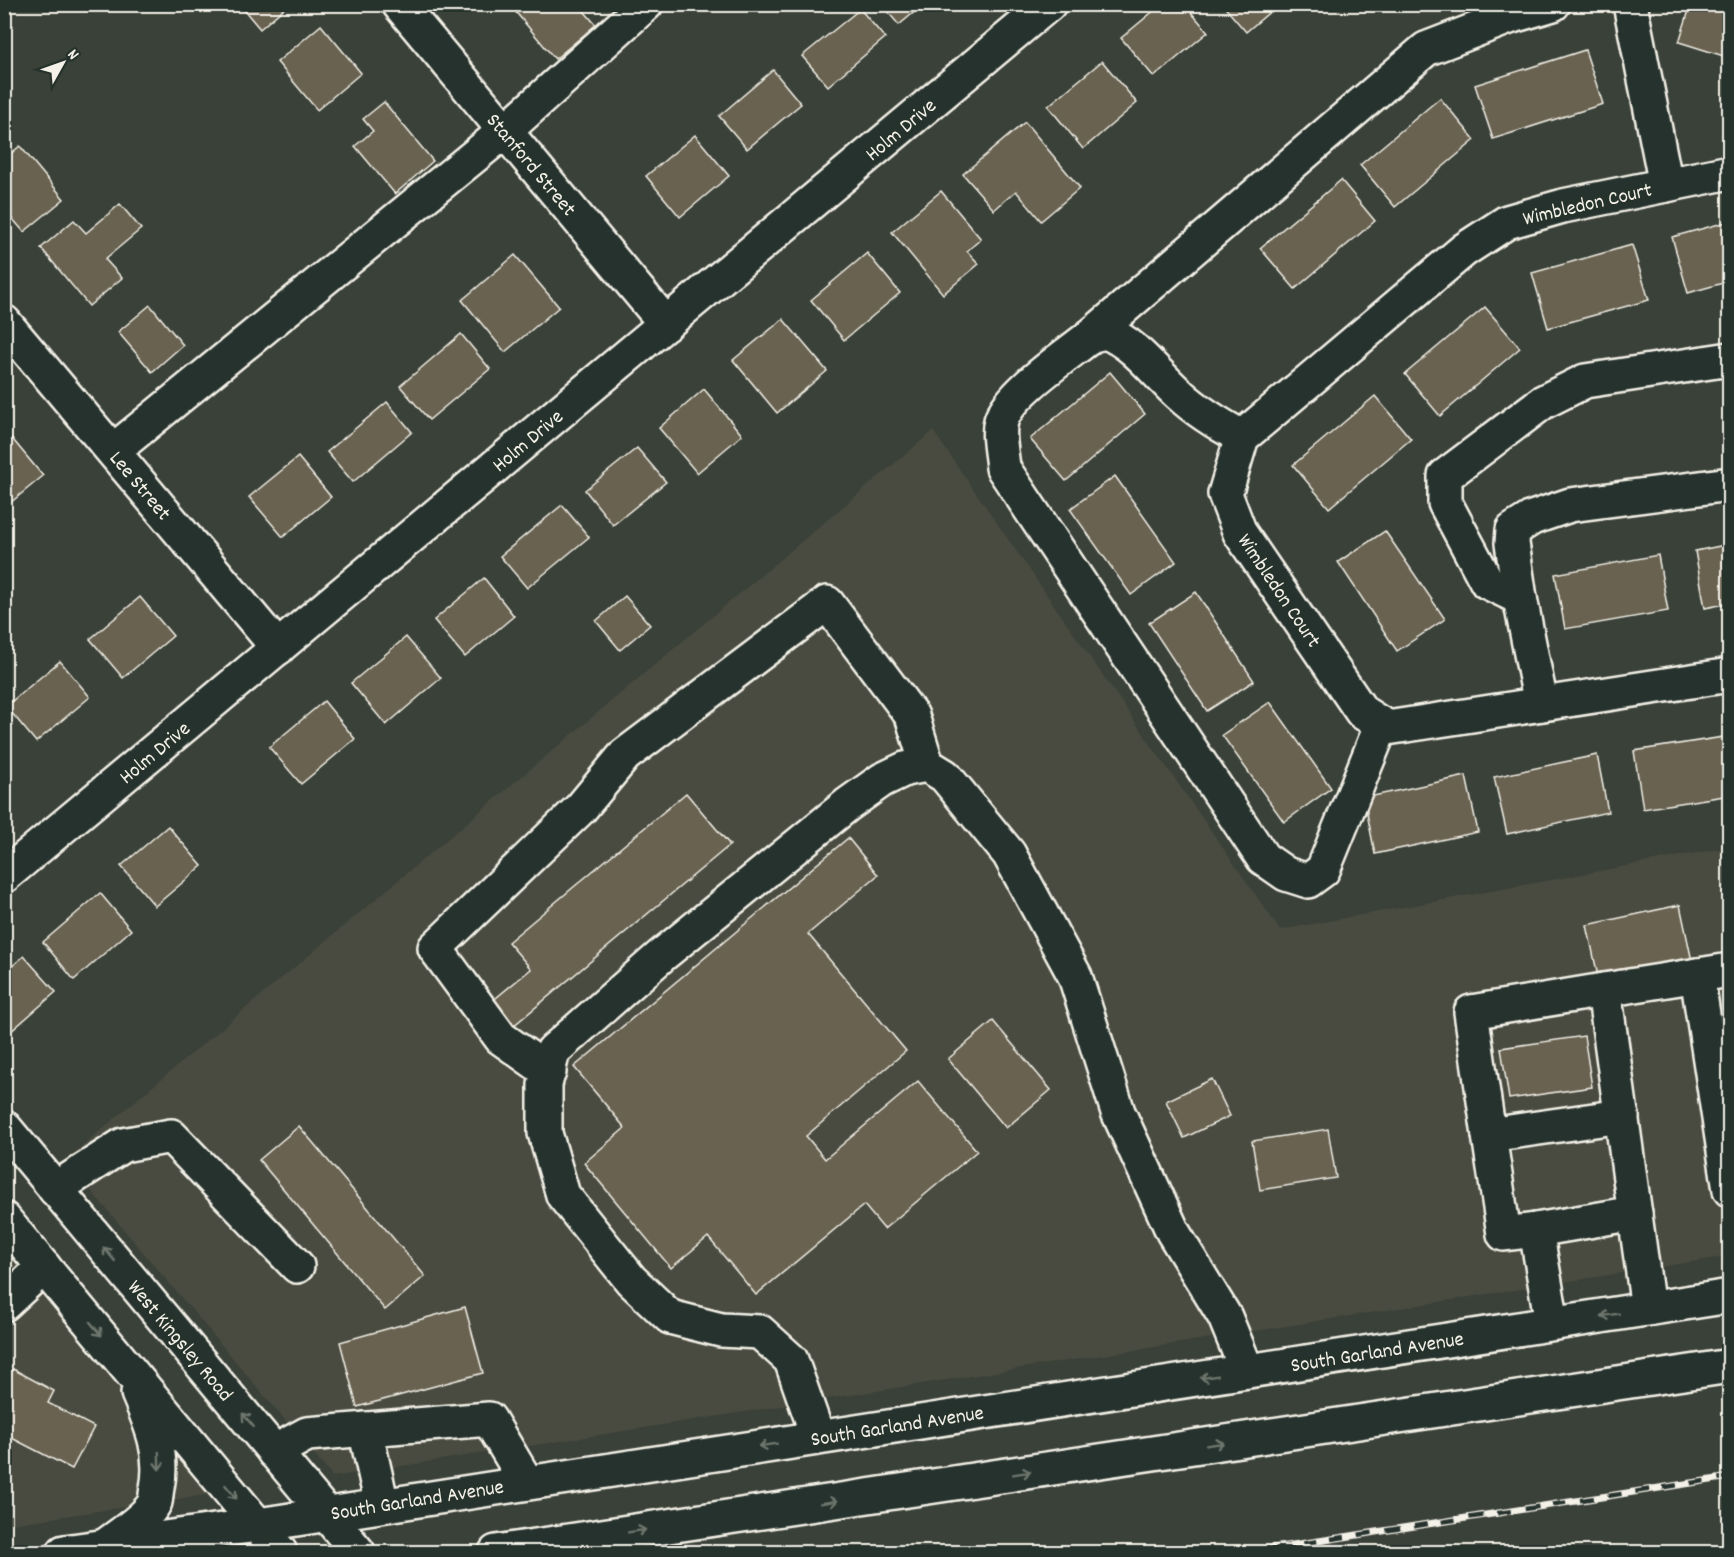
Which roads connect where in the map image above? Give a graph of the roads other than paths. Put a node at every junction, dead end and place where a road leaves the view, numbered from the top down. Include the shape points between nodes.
1 (399, 4) edge
2 (646, 4) edge
3 (1049, 4) edge
4 (1553, 4) edge
5 (1630, 4) edge
6 (505, 131) junction
7 (1730, 172) edge
8 (1666, 185) junction
9 (4, 322) edge
10 (666, 324) junction
11 (1092, 335) junction
12 (1730, 359) edge
13 (1242, 437) junction
14 (113, 451) junction
15 (1730, 484) edge
16 (1520, 598) junction
17 (278, 648) junction
18 (1730, 675) edge
19 (1541, 704) junction
20 (1382, 724) junction
21 (927, 765) junction
22 (4, 876) edge
23 (1730, 970) edge
24 (1696, 975) junction
25 (1604, 990) junction
26 (549, 1072) junction
27 (1622, 1116) junction
28 (4, 1127) edge
29 (1489, 1135) junction
30 (55, 1189) junction
31 (1730, 1190) edge
32 (1635, 1213) junction
33 (4, 1220) edge
34 (1536, 1230) junction
35 (297, 1266) dead end
36 (44, 1267) junction
37 (1730, 1296) edge
38 (4, 1304) edge
39 (1648, 1309) junction
40 (1552, 1323) junction
41 (127, 1366) junction
42 (1730, 1366) edge
43 (1246, 1371) junction
44 (365, 1430) junction
45 (818, 1437) junction
46 (274, 1452) junction
47 (527, 1483) junction
48 (382, 1505) junction
49 (326, 1513) junction
50 (258, 1525) junction
51 (105, 1546) junction
52 (64, 1552) edge
53 (280, 1552) edge
54 (358, 1552) edge
55 (496, 1552) edge

1 - 6 street, Stanford Street
2 - 6 street
3 - 10 street, Holm Drive
4 - 11 street via 1426,49
5 - 8 street
6 - 10 street, Stanford Street
6 - 14 street
7 - 8 street, Wimbledon Court
8 - 13 street, Wimbledon Court via 1507,222 1464,250
9 - 14 street, Lee Street
10 - 17 street, Holm Drive
11 - 13 street via 1106,332 1132,346 1180,396
11 - 20 street via 1009,404 1001,422 1003,468 1263,858 1286,874 1308,880 1323,870
12 - 16 street via 1585,381 1543,402 1445,476 1445,503 1487,582
13 - 20 street, Wimbledon Court via 1225,494 1240,532 1362,712
14 - 17 street, Lee Street
15 - 16 street via 1570,505 1532,518 1513,530
16 - 19 street
17 - 22 street, Holm Drive
18 - 19 street
19 - 20 street via 1386,728
21 - 26 street via 905,769 882,780 837,812 661,956 553,1051
21 - 26 street via 912,716 827,603 625,754 581,808 435,948 501,1038
21 - 43 street via 945,776 1009,854 1075,976 1118,1112 1173,1232 1225,1317
23 - 24 street
24 - 25 street
24 - 31 street
25 - 27 street
25 - 29 street via 1471,1012
26 - 45 street via 545,1085 545,1133 563,1196 631,1280 670,1317 722,1330 759,1332 791,1360
27 - 29 street
27 - 32 street
28 - 30 street, West Kingsley Road
29 - 34 street via 1504,1234
30 - 35 street via 123,1145 171,1136
46 -> 30 street, West Kingsley Road
32 - 34 street
32 - 39 street
33 - 36 street
34 - 40 street
36 - 38 street
36 -> 41 street
37 - 39 street, South Garland Avenue
39 -> 40 street, South Garland Avenue
40 - 43 street, South Garland Avenue
41 -> 50 street
41 -> 51 street via 160,1455 158,1483 155,1502
55 -> 42 street
43 -> 45 street, South Garland Avenue
44 - 46 street via 307,1434
44 - 47 street via 489,1419
44 - 48 street
45 -> 47 street, South Garland Avenue
46 - 49 street, West Kingsley Road
47 - 48 street, South Garland Avenue
48 - 49 street, South Garland Avenue
49 - 50 street, South Garland Avenue
49 - 54 street, West Kingsley Road
50 - 51 street, South Garland Avenue
50 - 53 street
51 - 52 street, South Garland Avenue

